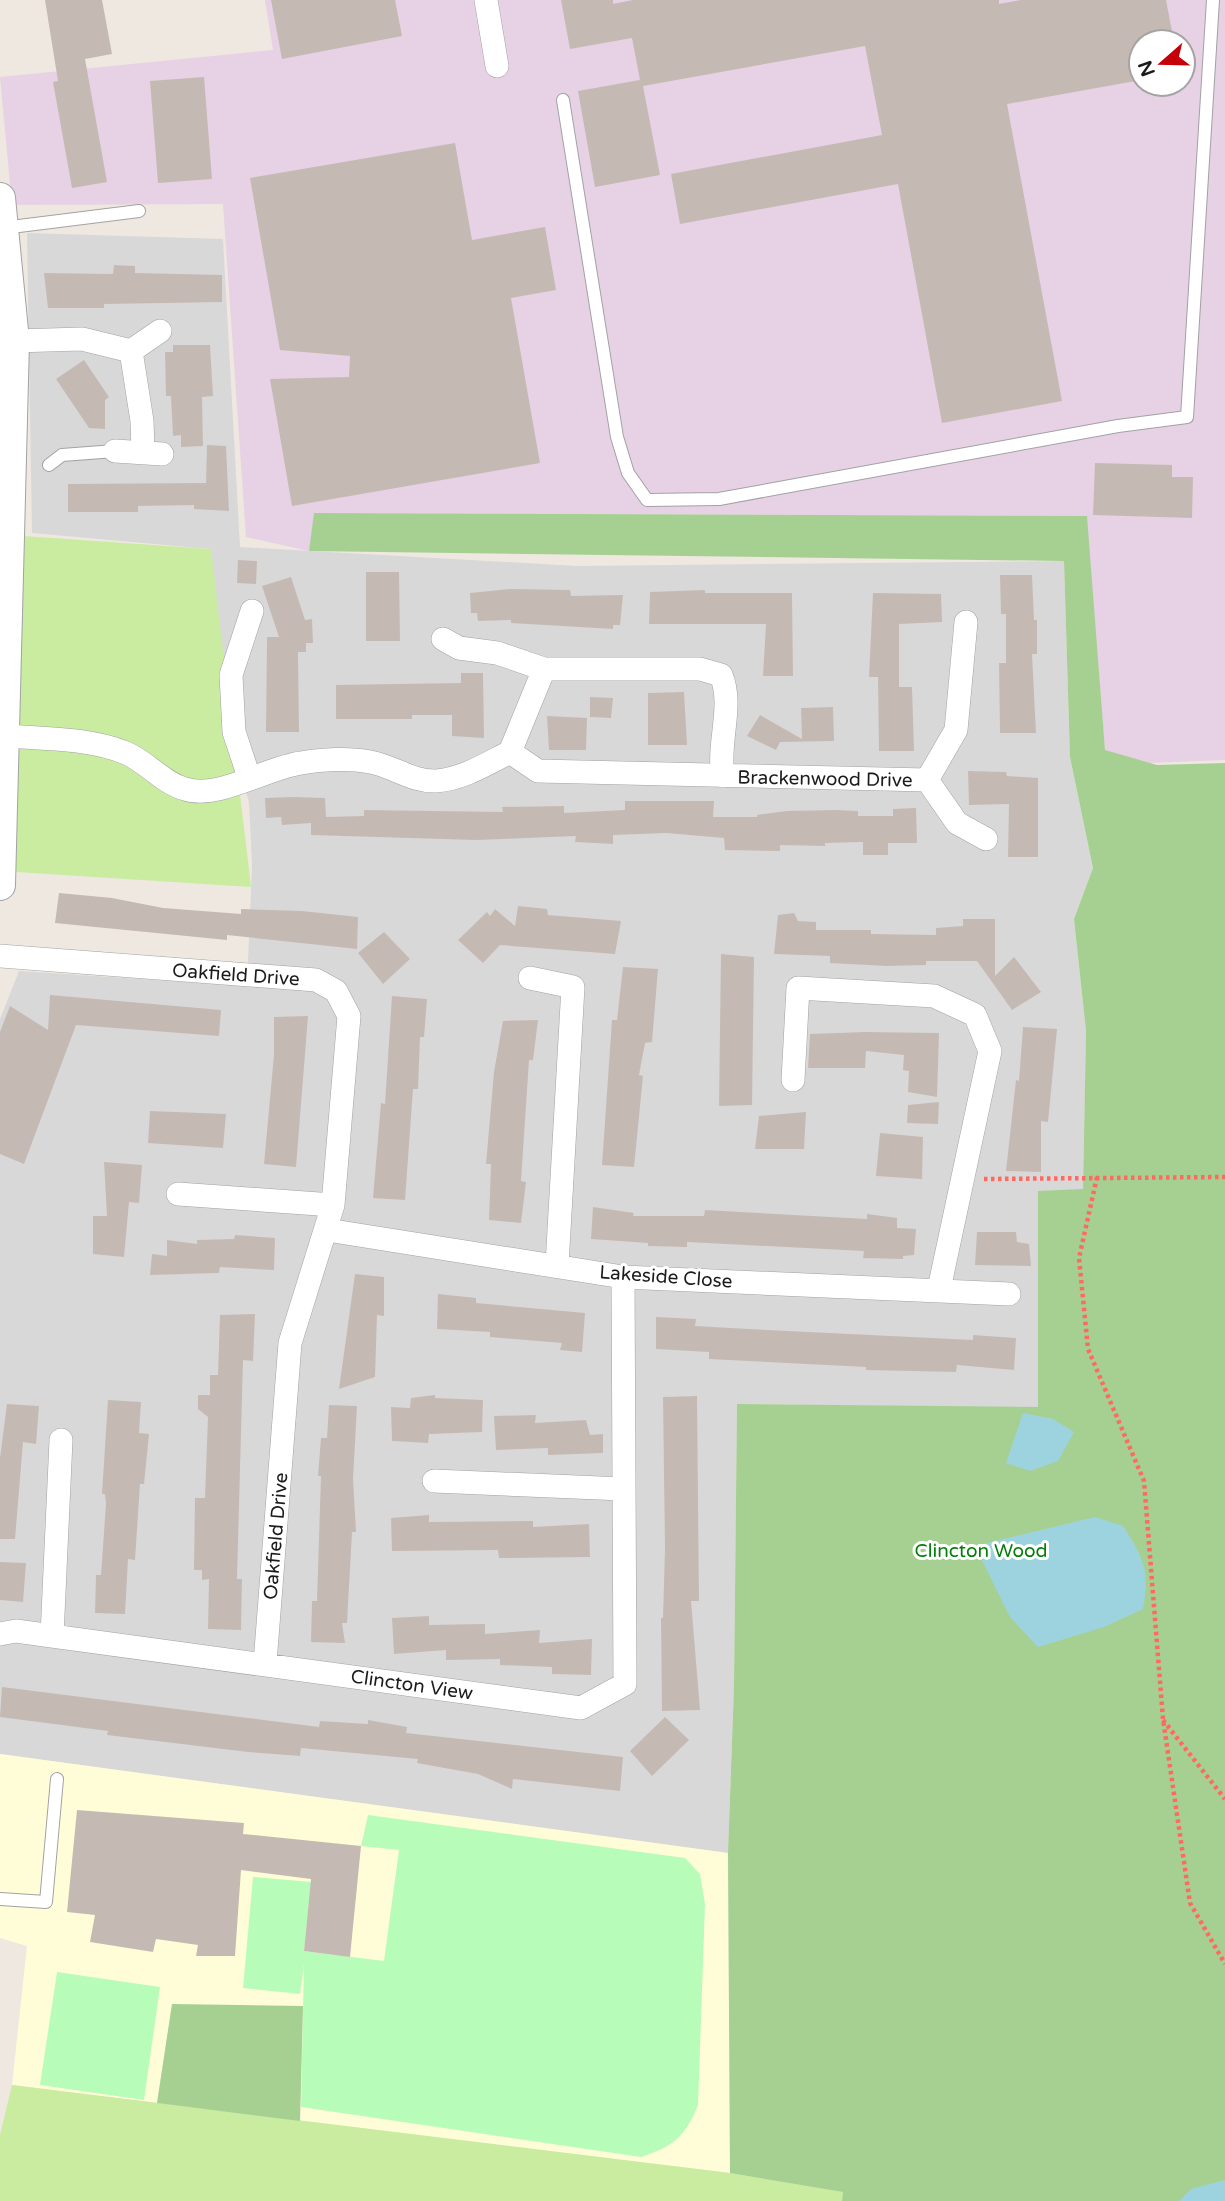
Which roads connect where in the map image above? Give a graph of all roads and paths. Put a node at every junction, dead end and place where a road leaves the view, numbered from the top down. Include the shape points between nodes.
1 (486, 0) edge
2 (1213, 0) edge
3 (497, 66) dead end
4 (563, 100) dead end
5 (0, 198) edge
6 (139, 211) dead end
7 (3, 228) junction
8 (160, 331) dead end
9 (14, 341) junction
10 (131, 351) junction
11 (114, 451) joint
12 (49, 465) dead end
13 (252, 611) dead end
14 (966, 622) dead end
15 (443, 639) dead end
16 (544, 669) junction
17 (3, 683) edge
18 (6, 736) junction
19 (509, 752) junction
20 (723, 776) junction
21 (249, 777) junction
22 (927, 780) junction
23 (986, 839) dead end
24 (0, 885) edge
25 (0, 956) edge
26 (530, 978) dead end
27 (793, 1080) dead end
28 (1097, 1177) junction
29 (1225, 1177) edge
30 (962, 1180) junction
31 (178, 1194) dead end
32 (333, 1205) junction
33 (327, 1230) junction
34 (557, 1265) junction
35 (623, 1277) junction
36 (939, 1289) junction
37 (1009, 1294) dead end
38 (61, 1440) dead end
39 (434, 1481) dead end
40 (622, 1489) junction
41 (0, 1634) edge
42 (52, 1636) junction
43 (265, 1663) junction
44 (1163, 1718) junction
45 (57, 1779) dead end
46 (1225, 1799) edge
47 (0, 1899) edge
48 (1225, 1964) edge

1 - 3 street
2 - 4 lane via 1187,417 719,499 647,500 628,473 617,437
5 - 7 street
6 - 7 lane
7 - 9 street
8 - 10 street
9 - 10 street via 82,339
9 - 17 street
10 - 11 street via 152,452
11 - 12 lane via 62,455
13 - 21 street via 231,675 234,732
14 - 22 street via 956,730
15 - 16 street, Brackenwood Drive via 458,648 497,653
16 - 19 street
16 - 20 street, Brackenwood Drive via 700,669 720,675 727,691 719,755
17 - 18 street
18 - 21 street via 97,744 128,754 185,789 215,792
18 - 24 street
19 - 20 street, Brackenwood Drive via 538,771
19 - 21 street via 460,776 434,781 371,762 330,761 300,763
20 - 22 street, Brackenwood Drive
22 - 23 street via 957,823
25 - 32 street, Oakfield Drive via 316,980 336,991 349,1016
26 - 34 street via 573,987
27 - 30 street via 798,988 934,996 975,1015 990,1051
28 - 29 path
28 - 30 path
28 - 44 path via 1079,1258 1088,1349 1144,1481
30 - 36 street
31 - 32 street
32 - 33 street, Oakfield Drive
33 - 34 street, Lakeside Close
33 - 43 street, Oakfield Drive via 290,1343
34 - 35 street, Lakeside Close
35 - 36 street, Lakeside Close
35 - 40 street, Clincton View
36 - 37 street, Lakeside Close
38 - 42 street
39 - 40 street
40 - 43 street, Clincton View via 625,1684 581,1707
41 - 42 street, Clincton View via 16,1631
42 - 43 street, Clincton View
44 - 46 path
44 - 48 path via 1190,1903
45 - 47 lane via 46,1902

